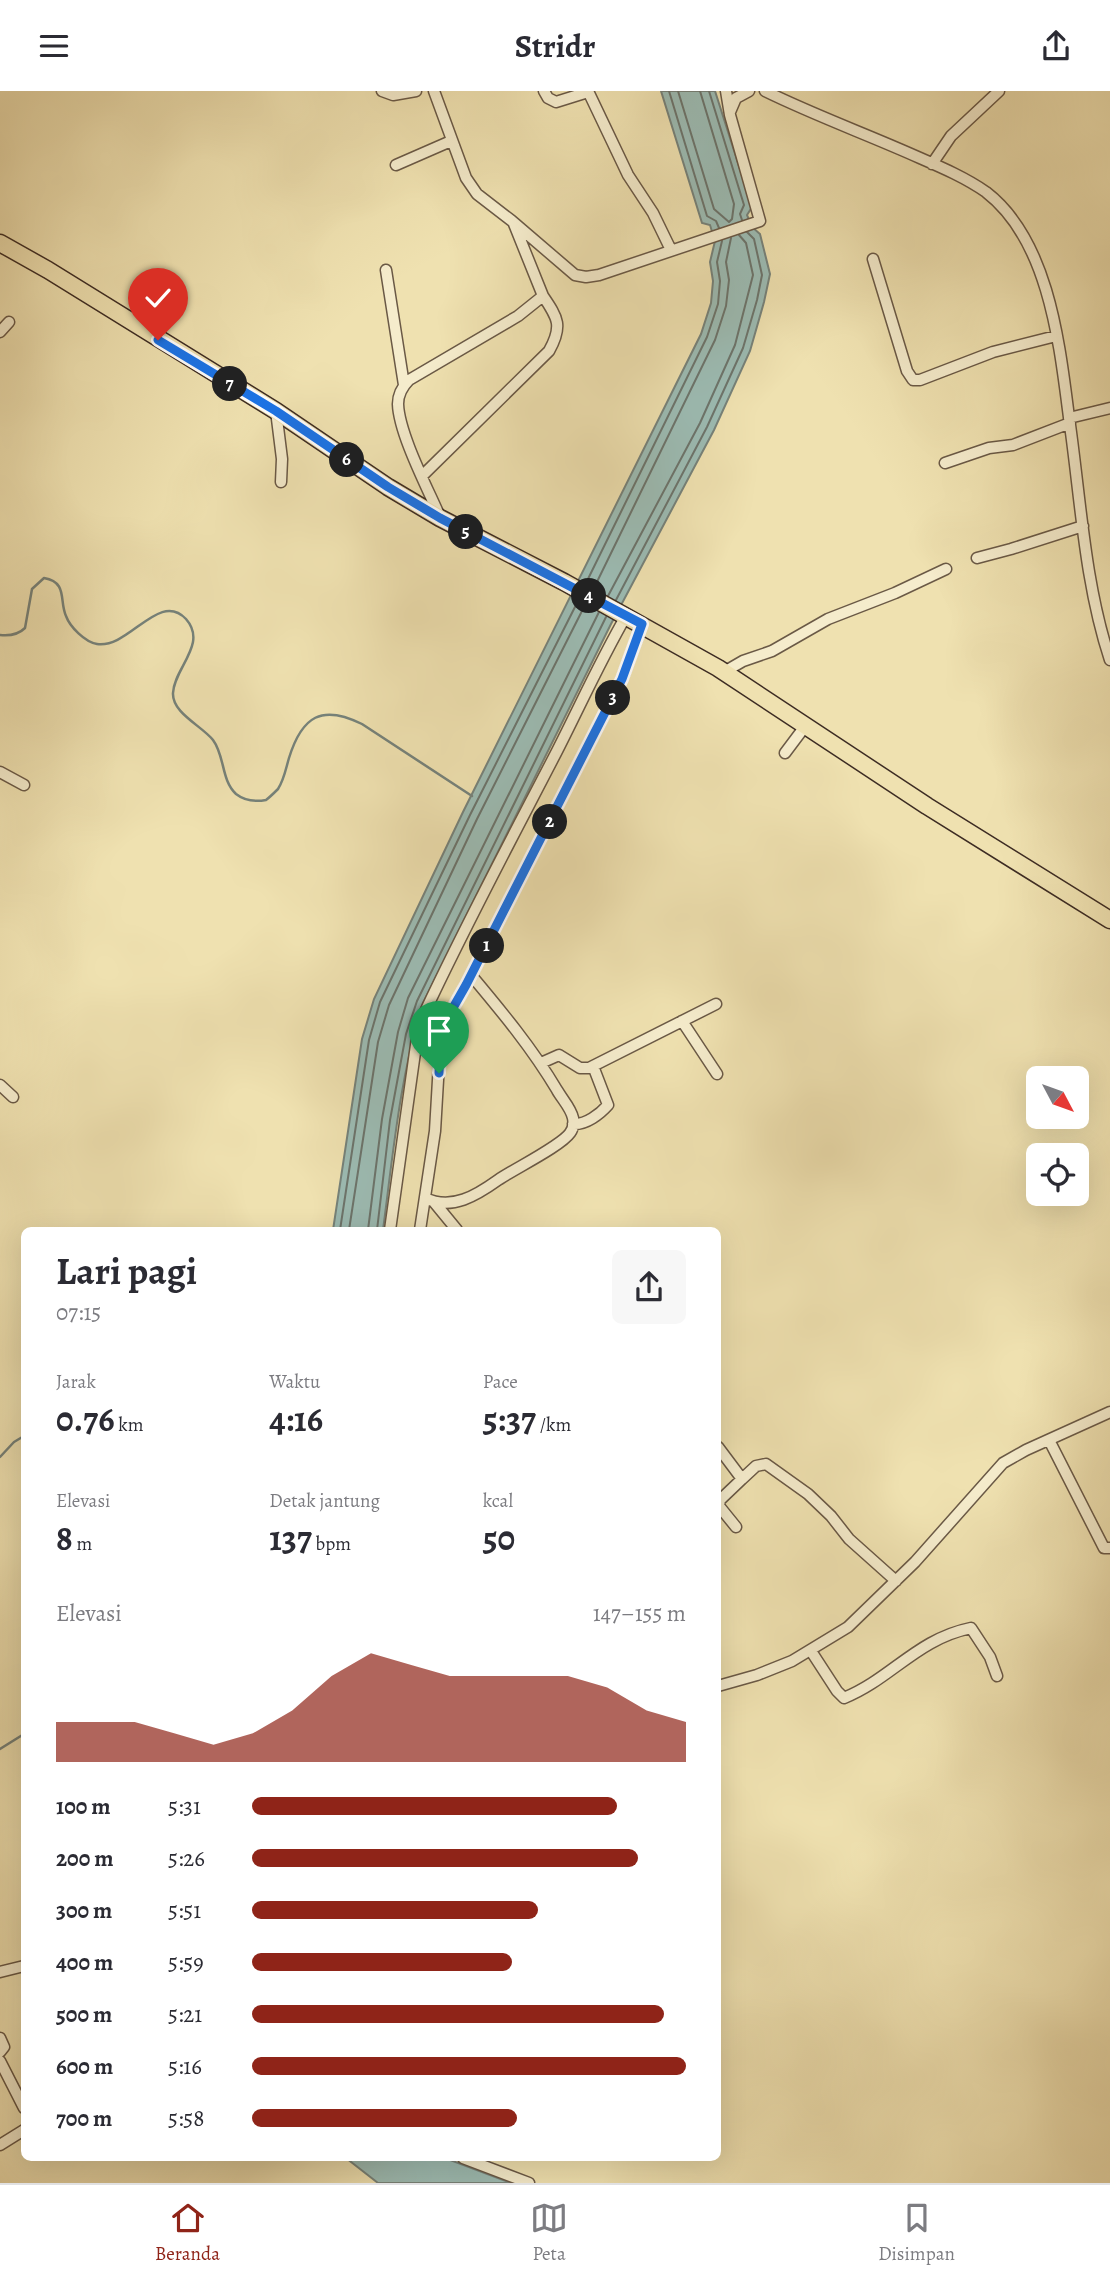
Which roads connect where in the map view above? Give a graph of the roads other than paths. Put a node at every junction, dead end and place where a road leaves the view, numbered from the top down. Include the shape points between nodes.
1 (382, 91) edge
2 (416, 91) edge
3 (434, 91) edge
4 (544, 91) edge
5 (726, 91) edge
6 (750, 91) edge
7 (765, 91) edge
8 (999, 91) edge
9 (588, 92) edge
10 (730, 115) junction
11 (451, 141) junction
12 (932, 164) junction
13 (396, 165) dead end
14 (512, 221) junction
15 (0, 243) edge
16 (671, 250) junction
17 (873, 259) dead end
18 (386, 270) dead end
19 (543, 296) junction
20 (9, 322) dead end
21 (0, 332) edge
22 (1056, 336) junction
23 (404, 385) junction
24 (1110, 408) edge
25 (276, 411) junction
26 (1070, 421) junction
27 (945, 463) dead end
28 (422, 476) junction
29 (281, 482) dead end
30 (440, 518) junction
31 (1083, 526) junction
32 (977, 558) dead end
33 (946, 569) dead end
34 (623, 615) junction
35 (642, 624) junction
36 (1110, 660) edge
37 (724, 672) junction
38 (806, 725) junction
39 (785, 753) dead end
40 (0, 772) edge
41 (24, 785) dead end
42 (1110, 920) edge
43 (471, 975) junction
44 (716, 1004) dead end
45 (682, 1021) junction
46 (541, 1063) junction
47 (593, 1066) junction
48 (717, 1074) dead end
49 (0, 1085) edge
50 (13, 1097) dead end
51 (573, 1125) junction
52 (429, 1200) junction
53 (390, 1227) edge
54 (421, 1227) edge
55 (454, 1227) edge
56 (1110, 1412) edge
57 (1049, 1440) junction
58 (721, 1451) edge
59 (742, 1479) junction
60 (721, 1499) edge
61 (721, 1508) edge
62 (736, 1527) dead end
63 (1110, 1548) edge
64 (896, 1581) junction
65 (811, 1651) junction
66 (997, 1676) dead end
67 (721, 1685) edge
68 (21, 1967) edge
69 (0, 1972) edge
70 (0, 2039) edge
71 (0, 2052) edge
72 (0, 2061) edge
73 (21, 2102) edge
74 (21, 2132) edge
75 (0, 2145) edge
76 (471, 2161) edge
77 (529, 2183) edge

1 - 2 street via 393,95
3 - 11 street
4 - 9 street via 556,102
5 - 10 street
6 - 10 street via 734,100
7 - 12 street
8 - 12 street via 951,137
9 - 16 street
10 - 16 street via 760,221
11 - 13 street
11 - 14 street via 477,194
12 - 22 street via 986,193 1017,224 1038,268
14 - 16 street via 580,276 599,275
14 - 19 street
15 - 25 main road
17 - 22 street via 913,380
18 - 23 street
19 - 23 street
19 - 28 street via 558,321 549,351
20 - 21 street
22 - 26 street
23 - 28 street via 400,413
24 - 26 street
25 - 29 street
25 - 30 main road
26 - 27 street via 1013,445
26 - 31 street
28 - 30 street
30 - 34 main road
31 - 32 street
31 - 36 street via 1095,605
33 - 37 street via 828,619
34 - 35 main road
34 - 53 street via 424,1014
35 - 37 main road
35 - 43 street via 622,679
37 - 38 main road
38 - 39 street
38 - 42 main road
40 - 41 street
43 - 46 street
43 - 52 street via 441,1029
44 - 45 street
45 - 47 street
45 - 48 street
46 - 47 street via 559,1055 580,1069
46 - 51 street via 571,1112
47 - 51 street via 608,1105 587,1122
49 - 50 street
51 - 52 street via 565,1139 477,1194 450,1203
52 - 54 street
52 - 55 street
56 - 57 street
57 - 63 street via 1104,1548
57 - 64 street via 1010,1458 995,1471
58 - 59 street
59 - 60 street
59 - 64 street via 766,1464 808,1494
61 - 62 street
64 - 65 street via 854,1622
65 - 66 street via 844,1698 931,1641 971,1628
65 - 67 street
68 - 69 street
70 - 71 street via 4,2047
72 - 73 street
74 - 75 street
76 - 77 street

